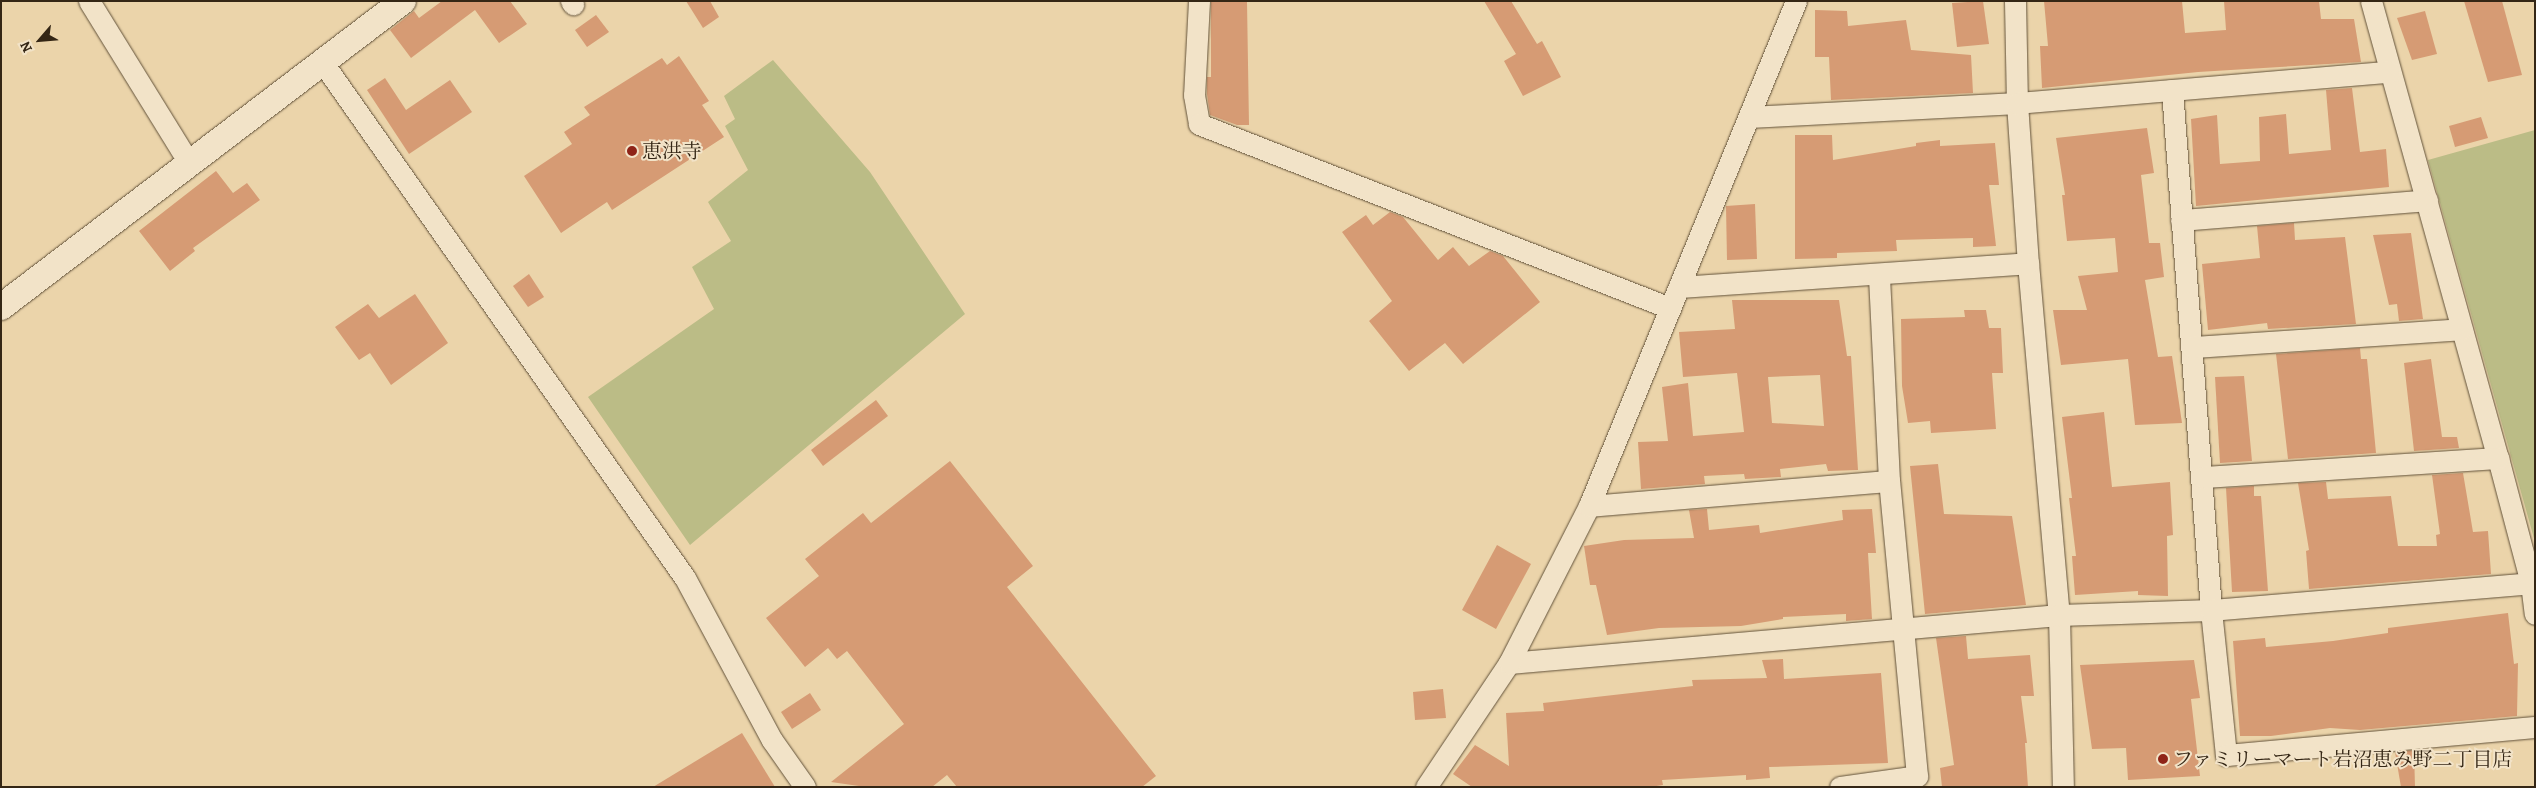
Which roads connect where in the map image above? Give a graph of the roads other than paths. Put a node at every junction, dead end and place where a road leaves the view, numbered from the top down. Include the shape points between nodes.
1 (89, 1) edge
2 (403, 1) edge
3 (1199, 1) edge
4 (1796, 1) edge
5 (2015, 1) edge
6 (2371, 1) edge
7 (323, 63) junction
8 (2390, 72) junction
9 (2172, 90) junction
10 (2017, 103) junction
11 (1750, 117) junction
12 (189, 162) junction
13 (2427, 200) junction
14 (2182, 220) junction
15 (2028, 263) junction
16 (1879, 275) junction
17 (1679, 286) junction
18 (1, 307) edge
19 (1670, 308) junction
20 (2461, 329) junction
21 (2193, 347) junction
22 (2498, 458) junction
23 (2203, 477) junction
24 (1889, 481) junction
25 (1589, 506) junction
26 (2533, 583) edge
27 (2211, 610) junction
28 (2535, 614) edge
29 (2059, 615) junction
30 (1902, 631) junction
31 (1509, 663) junction
32 (2535, 728) edge
33 (805, 787) edge
34 (1426, 787) edge
35 (1840, 787) edge
36 (2063, 787) edge

1 - 12 street
2 - 7 street
3 - 19 street via 1194,95 1199,124
4 - 11 street
5 - 10 street
6 - 8 street
7 - 12 street
7 - 33 street via 684,578 772,740
8 - 9 street
8 - 13 street
9 - 10 street
9 - 14 street
10 - 11 street
10 - 15 street
11 - 17 street
12 - 18 street
13 - 14 street
13 - 20 street
14 - 21 street
15 - 16 street
15 - 29 street
16 - 17 street
16 - 24 street
17 - 19 street
19 - 25 street
20 - 21 street
20 - 22 street
21 - 23 street
22 - 23 street
22 - 26 street
23 - 27 street
24 - 25 street
24 - 30 street
25 - 31 street
26 - 27 street
26 - 28 street
27 - 29 street
27 - 32 street via 2226,755
29 - 30 street
29 - 36 street
30 - 31 street
30 - 35 street via 1918,776
31 - 34 street

